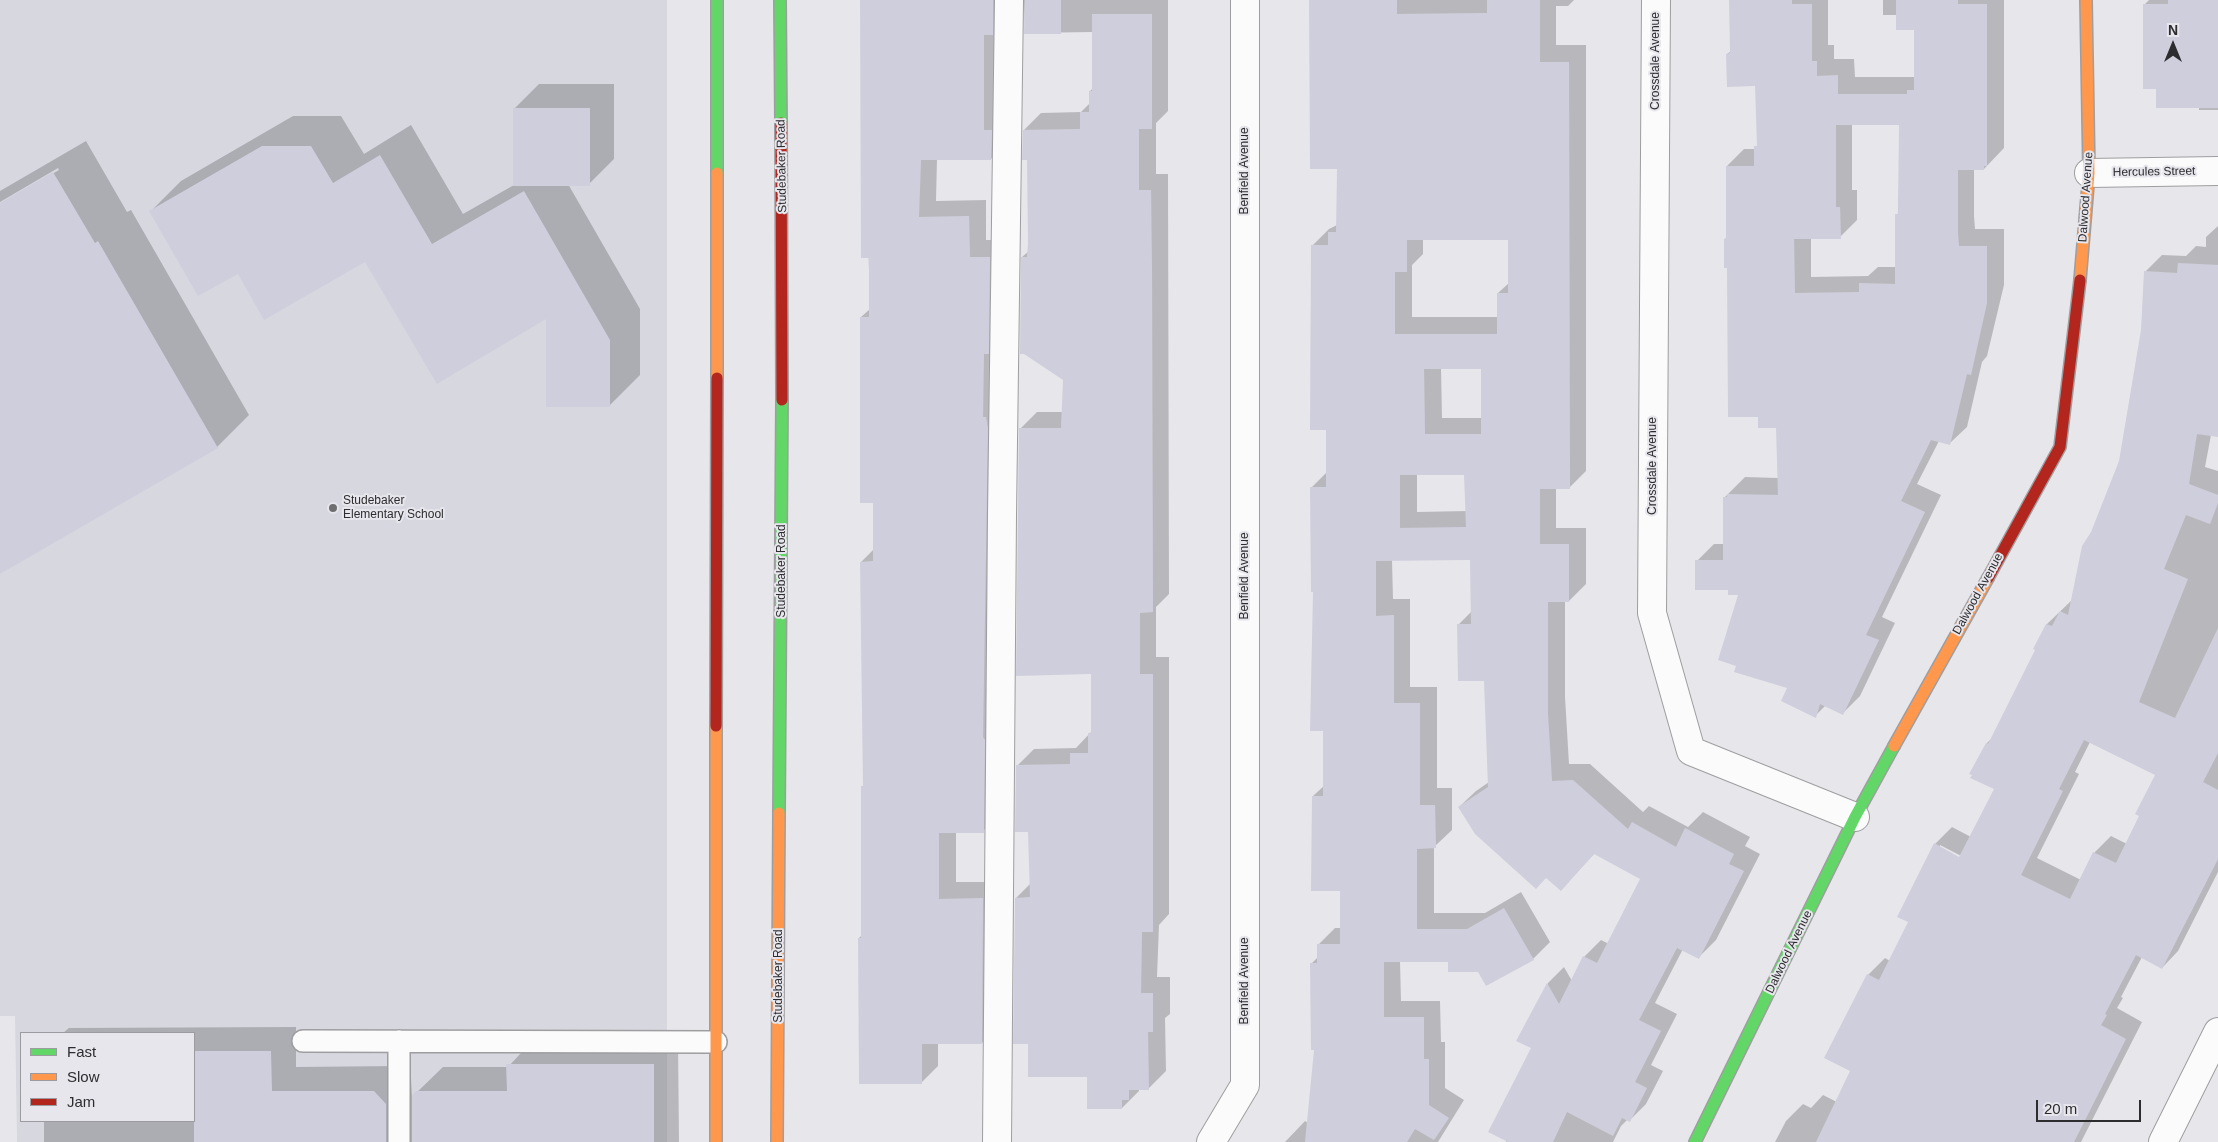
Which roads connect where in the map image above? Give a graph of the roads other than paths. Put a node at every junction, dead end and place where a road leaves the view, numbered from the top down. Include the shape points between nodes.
1 (717, 0) edge
2 (780, 0) edge
3 (1009, 0) edge
4 (1245, 0) edge
5 (1656, 0) edge
6 (2086, 0) edge
7 (2218, 171) edge
8 (2089, 173) junction
9 (1855, 817) junction
10 (2218, 1032) edge
11 (303, 1040) dead end
12 (399, 1040) junction
13 (716, 1042) junction
14 (399, 1142) edge
15 (716, 1142) edge
16 (777, 1142) edge
17 (997, 1142) edge
18 (1211, 1142) edge
19 (1696, 1142) edge
20 (2163, 1142) edge

1 - 13 main road
2 - 16 main road, Studebaker Road via 784,319
3 - 17 street
4 - 18 street, Benfield Avenue via 1244,1086
5 - 9 street, Crossdale Avenue via 1652,613 1692,751
6 - 8 main road, Dalwood Avenue
7 - 8 street, Hercules Street
8 - 9 main road, Dalwood Avenue via 2076,320 2060,447
9 - 19 main road, Dalwood Avenue
10 - 20 street
11 - 12 lane
12 - 13 lane
12 - 14 lane
13 - 15 main road

